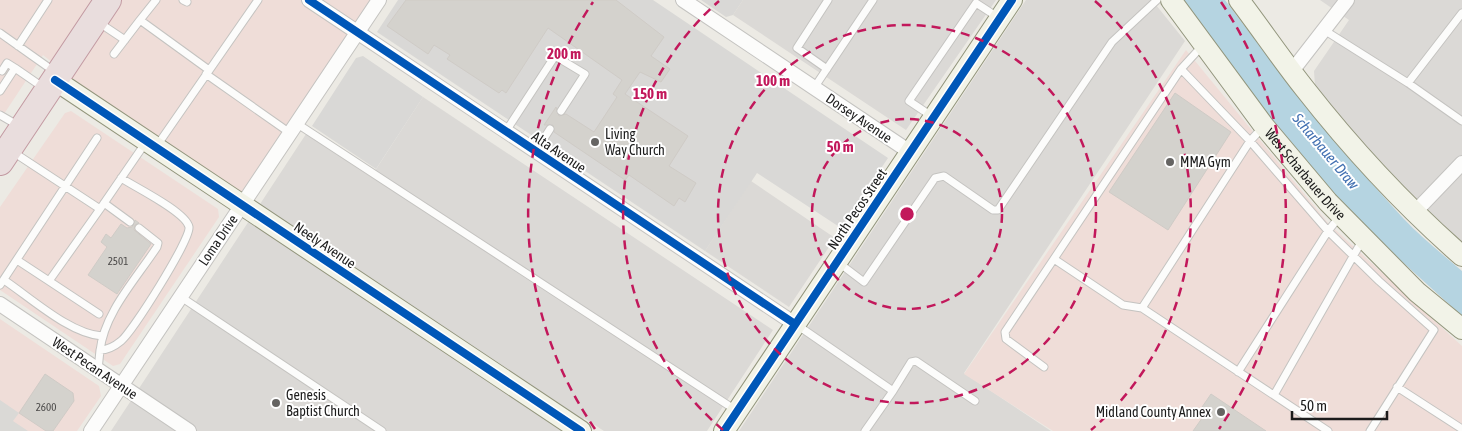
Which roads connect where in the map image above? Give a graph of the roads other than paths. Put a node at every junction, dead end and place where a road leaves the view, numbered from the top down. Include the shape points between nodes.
1 (48, 0) edge
2 (156, 0) edge
3 (258, 0) edge
4 (309, 0) edge
5 (379, 0) edge
6 (683, 0) edge
7 (828, 0) edge
8 (1012, 0) edge
9 (1157, 0) edge
10 (1171, 0) edge
11 (1239, 0) edge
12 (1348, 0) edge
13 (869, 1) edge
14 (101, 8) edge
15 (1462, 13) edge
16 (999, 18) junction
17 (140, 20) junction
18 (1324, 30) junction
19 (357, 32) junction
20 (0, 33) edge
21 (125, 40) junction
22 (1203, 44) junction
23 (18, 46) junction
24 (114, 54) dead end
25 (15, 68) junction
26 (827, 68) junction
27 (1181, 69) junction
28 (2, 71) dead end
29 (1292, 71) junction
30 (208, 72) junction
31 (54, 82) junction
32 (1408, 83) junction
33 (814, 88) junction
34 (0, 91) edge
35 (562, 111) dead end
36 (0, 115) edge
37 (934, 117) junction
38 (1462, 121) edge
39 (1264, 126) junction
40 (293, 128) junction
41 (550, 129) dead end
42 (506, 131) junction
43 (97, 138) dead end
44 (1250, 141) junction
45 (151, 144) junction
46 (8, 145) edge
47 (536, 151) junction
48 (910, 152) junction
49 (1462, 163) edge
50 (121, 178) junction
51 (65, 187) junction
52 (242, 205) junction
53 (102, 206) junction
54 (1415, 212) junction
55 (130, 222) dead end
56 (1334, 223) junction
57 (139, 228) dead end
58 (1358, 247) junction
59 (1462, 256) edge
60 (1054, 259) junction
61 (17, 260) junction
62 (837, 261) junction
63 (49, 281) junction
64 (2, 282) edge
65 (180, 297) junction
66 (0, 304) edge
67 (1142, 308) junction
68 (99, 314) dead end
69 (1439, 322) junction
70 (795, 324) junction
71 (1462, 329) edge
72 (102, 336) junction
73 (100, 352) junction
74 (1044, 367) dead end
75 (98, 370) junction
76 (1238, 372) junction
77 (121, 386) junction
78 (1397, 387) junction
79 (893, 391) junction
80 (1274, 396) junction
81 (975, 401) dead end
82 (737, 411) junction
83 (1462, 430) edge
84 (91, 431) edge
85 (189, 431) edge
86 (382, 431) edge
87 (581, 431) edge
88 (724, 431) edge
89 (865, 431) edge
90 (1328, 431) edge
91 (1370, 431) edge

1 - 23 lane
2 - 17 lane
3 - 30 lane
4 - 19 street, Alta Avenue
5 - 19 street, Loma Drive
6 - 33 street, Dorsey Avenue
7 - 26 lane via 797,48
8 - 16 street, North Pecos Street
9 - 62 lane via 1112,42 998,210 993,210 944,176 935,178 864,282
10 - 22 street, West Scharbauer Drive
11 - 29 street
12 - 18 street
13 - 26 lane
14 - 21 lane
14 - 31 highway
15 - 32 lane
16 - 37 street, North Pecos Street
16 - 37 lane via 976,3 909,101
17 - 21 lane
17 - 30 lane
18 - 29 street
18 - 32 lane
19 - 40 street, Loma Drive
19 - 42 street, Alta Avenue
20 - 23 lane
21 - 24 lane
22 - 27 lane
22 - 39 street, West Scharbauer Drive
23 - 31 lane
25 - 28 lane via 7,63
25 - 31 lane
25 - 34 lane
26 - 33 lane
27 - 44 lane
27 - 60 lane
29 - 54 street via 1340,131
30 - 40 lane
30 - 45 lane
31 - 45 street, Neely Avenue
31 - 46 highway
32 - 38 lane
33 - 48 street, Dorsey Avenue
35 - 42 lane via 585,74 555,56
36 - 46 lane
37 - 48 street, North Pecos Street
39 - 44 lane
39 - 56 street, West Scharbauer Drive
40 - 52 street, Loma Drive
40 - 82 lane
41 - 47 lane
42 - 47 street, Alta Avenue
43 - 51 lane
44 - 56 lane
44 - 67 lane
45 - 50 lane
45 - 52 street, Neely Avenue
46 - 51 lane
47 - 70 street, Alta Avenue
48 - 62 street, North Pecos Street
49 - 54 street
50 - 53 lane
50 - 73 lane via 181,215 188,225 189,234 122,341
51 - 53 lane
51 - 61 lane
52 - 65 street, Loma Drive
52 - 87 street, Neely Avenue
53 - 55 lane
53 - 63 lane
54 - 59 street
56 - 58 street, West Scharbauer Drive
56 - 76 lane
57 - 72 lane via 152,236 158,247 110,317
58 - 69 street, West Scharbauer Drive
58 - 80 lane
60 - 67 lane via 1123,305
60 - 74 lane via 1005,332 1006,339
61 - 63 lane
61 - 64 lane
62 - 70 street, North Pecos Street
63 - 68 lane
64 - 72 lane via 75,328
65 - 77 street, Loma Drive
65 - 86 lane
66 - 75 street, West Pecan Avenue
67 - 76 lane
69 - 71 street, West Scharbauer Drive
69 - 78 lane
70 - 79 lane
70 - 82 street, North Pecos Street
72 - 73 lane
73 - 75 lane
75 - 77 street, West Pecan Avenue
76 - 80 lane
77 - 84 street, Loma Drive
77 - 85 street, West Pecan Avenue
78 - 83 lane
78 - 91 lane
79 - 81 lane via 912,362 916,361
79 - 89 lane
80 - 90 lane
82 - 88 street, North Pecos Street

